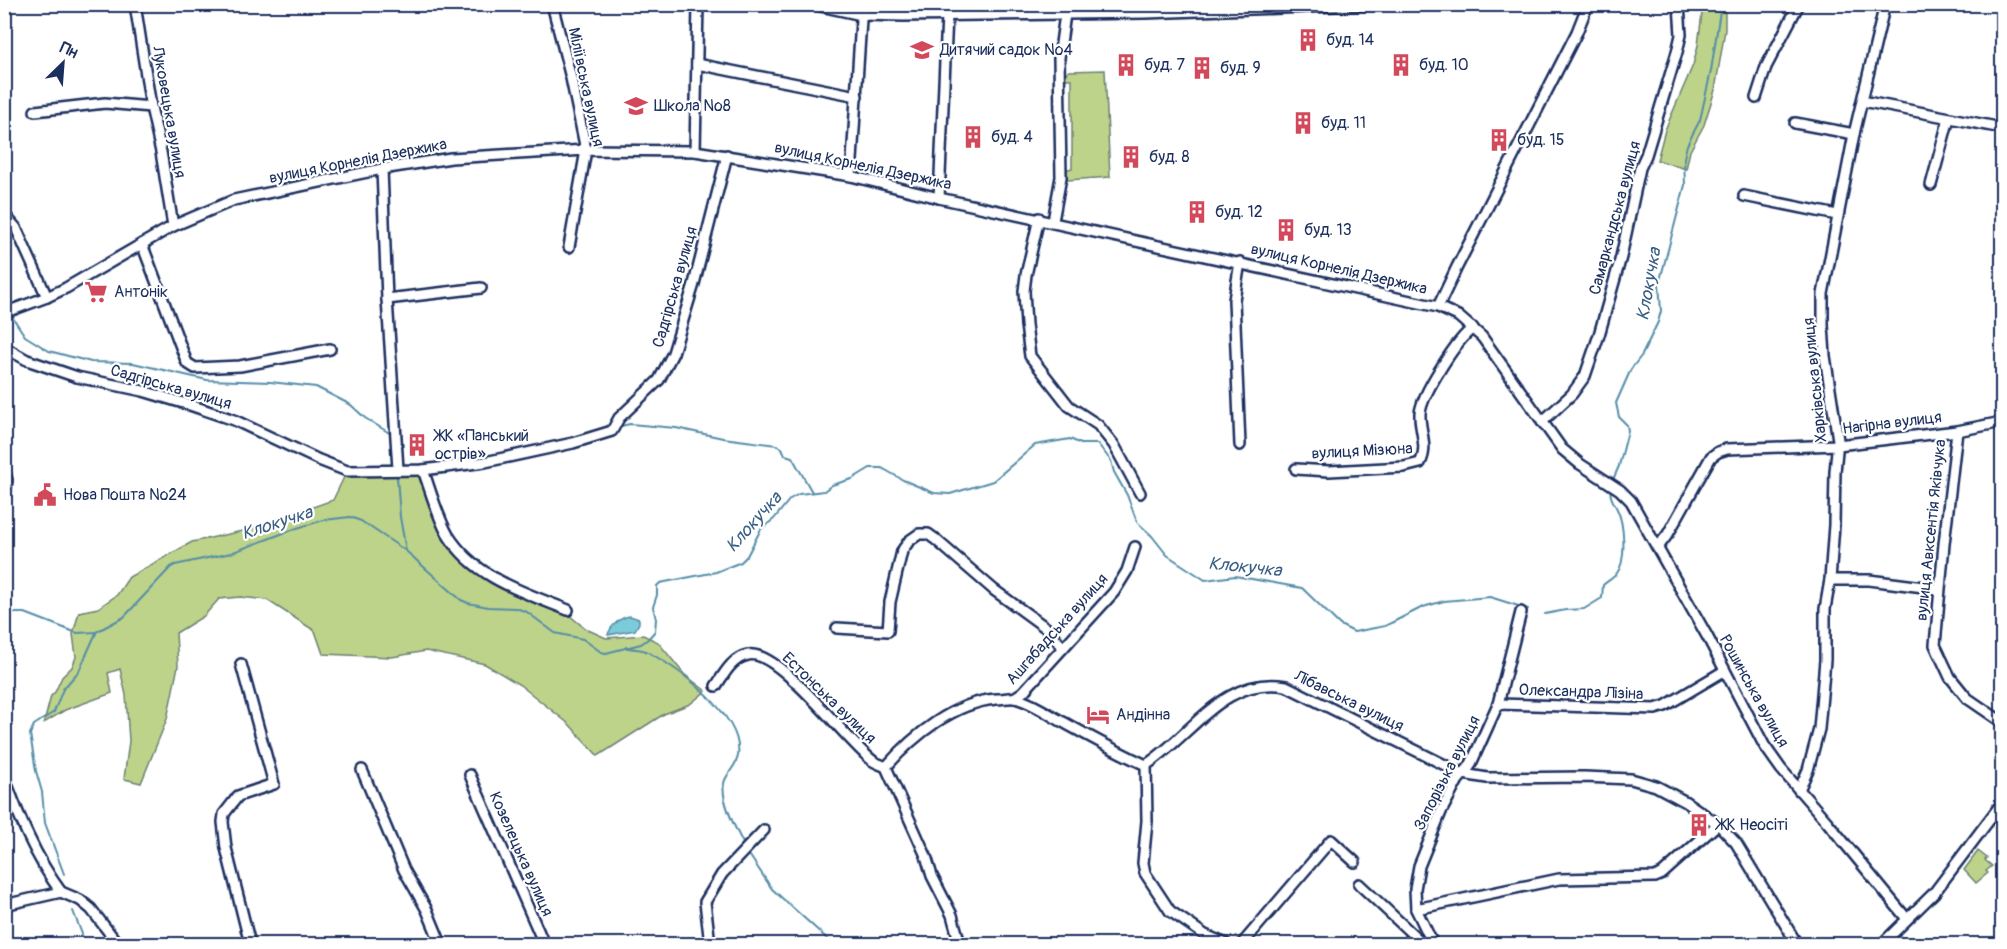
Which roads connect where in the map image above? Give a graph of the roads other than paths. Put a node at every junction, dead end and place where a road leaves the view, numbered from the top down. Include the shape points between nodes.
1 (135, 4) edge
2 (552, 4) edge
3 (698, 4) edge
4 (811, 4) edge
5 (862, 4) edge
6 (1388, 4) edge
7 (1588, 4) edge
8 (1679, 4) edge
9 (1799, 4) edge
10 (1885, 4) edge
11 (1275, 6) edge
12 (1065, 14) junction
13 (862, 15) junction
14 (947, 15) junction
15 (697, 64) junction
16 (857, 96) junction
17 (1756, 98) dead end
18 (1862, 101) junction
19 (151, 107) junction
20 (35, 111) dead end
21 (1949, 118) junction
22 (1795, 123) dead end
23 (2002, 128) edge
24 (1854, 134) junction
25 (586, 150) junction
26 (695, 151) junction
27 (727, 155) junction
28 (382, 169) junction
29 (851, 176) junction
30 (1931, 185) dead end
31 (1744, 196) dead end
32 (939, 198) junction
33 (4, 214) edge
34 (1838, 215) junction
35 (1039, 218) junction
36 (1053, 221) junction
37 (173, 225) junction
38 (142, 244) junction
39 (569, 247) dead end
40 (1240, 262) junction
41 (481, 288) dead end
42 (47, 297) junction
43 (387, 298) junction
44 (1438, 307) junction
45 (4, 313) edge
46 (1473, 328) junction
47 (4, 347) edge
48 (330, 349) dead end
49 (1542, 422) junction
50 (2002, 422) edge
51 (1957, 431) junction
52 (1240, 445) dead end
53 (1838, 445) junction
54 (4, 469) edge
55 (1296, 469) dead end
56 (398, 470) junction
57 (423, 470) junction
58 (1620, 490) joint
59 (1140, 493) dead end
60 (4, 502) edge
61 (1135, 547) dead end
62 (1658, 547) junction
63 (1830, 580) junction
64 (1939, 589) junction
65 (568, 610) dead end
66 (1521, 612) dead end
67 (837, 628) dead end
68 (1063, 648) junction
69 (241, 664) dead end
70 (1724, 672) junction
71 (716, 686) dead end
72 (1014, 698) junction
73 (1498, 704) junction
74 (2002, 722) edge
75 (1146, 765) junction
76 (886, 767) junction
77 (362, 770) dead end
78 (1463, 774) junction
79 (470, 775) dead end
80 (4, 776) edge
81 (1799, 790) junction
82 (2001, 808) edge
83 (1718, 824) junction
84 (764, 830) dead end
85 (1355, 862) dead end
86 (1359, 884) dead end
87 (61, 892) junction
88 (4, 904) edge
89 (1416, 909) junction
90 (1907, 919) junction
91 (118, 945) edge
92 (250, 945) edge
93 (441, 945) edge
94 (544, 945) edge
95 (710, 945) edge
96 (960, 945) edge
97 (1226, 945) edge
98 (1242, 945) edge
99 (1423, 945) edge
100 (1433, 945) edge
101 (1797, 945) edge
102 (1882, 945) edge

1 - 19 street, Луковецька вулиця
2 - 25 street, Міліївська вулиця
3 - 15 street
4 - 13 street
5 - 13 street
6 - 11 street
7 - 44 street
8 - 49 street, Самаркандська вулиця via 1681,35 1640,168 1599,335 1585,376
9 - 17 street
10 - 18 street, Харківська вулиця
11 - 12 street
12 - 14 street
12 - 36 street via 1059,58 1061,177
13 - 14 street
13 - 16 street
14 - 32 street
15 - 16 street
15 - 26 street
16 - 29 street
18 - 21 street
18 - 24 street, Харківська вулиця
19 - 20 street via 105,103
19 - 37 street, Луковецька вулиця
21 - 23 street
21 - 30 street
22 - 24 street
24 - 34 street, Харківська вулиця
25 - 26 street, вулиця Корнелія Дзержика
25 - 28 street, вулиця Корнелія Дзержика via 451,158
25 - 39 street, Міліївська вулиця
26 - 27 street, вулиця Корнелія Дзержика
27 - 29 street, вулиця Корнелія Дзержика
27 - 57 street, Садгірська вулиця via 673,353 659,380 619,418 612,431 485,462
28 - 37 street, вулиця Корнелія Дзержика via 234,201
28 - 43 street
29 - 32 street, вулиця Корнелія Дзержика
31 - 34 street
32 - 35 street, вулиця Корнелія Дзержика
33 - 42 street via 16,228
34 - 53 street, Харківська вулиця via 1823,294 1822,325
35 - 36 street, вулиця Корнелія Дзержика
35 - 59 street via 1024,291 1030,356 1069,406 1098,425 1109,438
36 - 40 street, вулиця Корнелія Дзержика
37 - 38 street, вулиця Корнелія Дзержика
38 - 42 street, вулиця Корнелія Дзержика
38 - 48 street via 187,363 195,368 240,366
40 - 44 street, вулиця Корнелія Дзержика
40 - 52 street via 1234,300
41 - 43 street
42 - 45 street, вулиця Корнелія Дзержика
43 - 56 street
44 - 46 street, вулиця Корнелія Дзержика
46 - 49 street, вулиця Корнелія Дзержика
46 - 55 street, вулиця Мізюна via 1455,348 1423,399 1420,420 1424,457 1420,463 1329,471
47 - 56 street, Садгірська вулиця via 27,360 77,377 143,391 223,416 347,471
49 - 58 street, вулиця Корнелія Дзержика via 1562,449
50 - 51 street, Нагірна вулиця
51 - 53 street, Нагірна вулиця
51 - 64 street, вулиця Авксентія Яківчука
53 - 62 street, Нагірна вулиця via 1718,452 1711,457
53 - 63 street, Харківська вулиця
54 - 60 street
56 - 57 street, Садгірська вулиця
57 - 65 street via 447,534 467,559 488,576
58 - 62 street, Рошинська вулиця via 1631,501
61 - 68 street, Ашгабадська вулиця via 1114,592
62 - 70 street, Рошинська вулиця
63 - 64 street via 1869,580
63 - 81 street, Харківська вулиця via 1819,729
64 - 74 street, вулиця Авксентія Яківчука via 1935,645 1950,677 1966,698
66 - 73 street, Запорізька вулиця
67 - 68 street via 888,631 902,551 919,534 928,534 1049,630
68 - 72 street, Ашгабадська вулиця
69 - 92 street via 274,784 238,796 222,822
70 - 73 street, Олександра Лізіна via 1655,710
70 - 81 street, Рошинська вулиця via 1764,745
71 - 76 street, Естонська вулиця via 733,662 747,655 763,657 791,678 873,761
72 - 75 street
72 - 76 street via 968,705 917,735
73 - 78 street, Запорізька вулиця
75 - 78 street, Лібавська вулиця via 1213,707 1255,685 1275,684
75 - 97 street via 1145,873 1170,911
76 - 96 street via 952,915
77 - 93 street
78 - 83 street, Лібавська вулиця via 1487,778 1631,779 1666,791
78 - 89 street, Запорізька вулиця via 1441,812 1419,866
79 - 94 street, Козелецька вулиця
80 - 87 street via 43,868
81 - 90 street, Рошинська вулиця
82 - 90 street via 1934,893
83 - 89 street via 1655,877 1559,879
83 - 101 street, Лібавська вулиця via 1736,843
84 - 95 street via 722,874 705,902
85 - 98 street via 1331,840
86 - 99 street
87 - 88 street
87 - 91 street via 86,904
89 - 100 street, Запорізька вулиця
90 - 102 street

